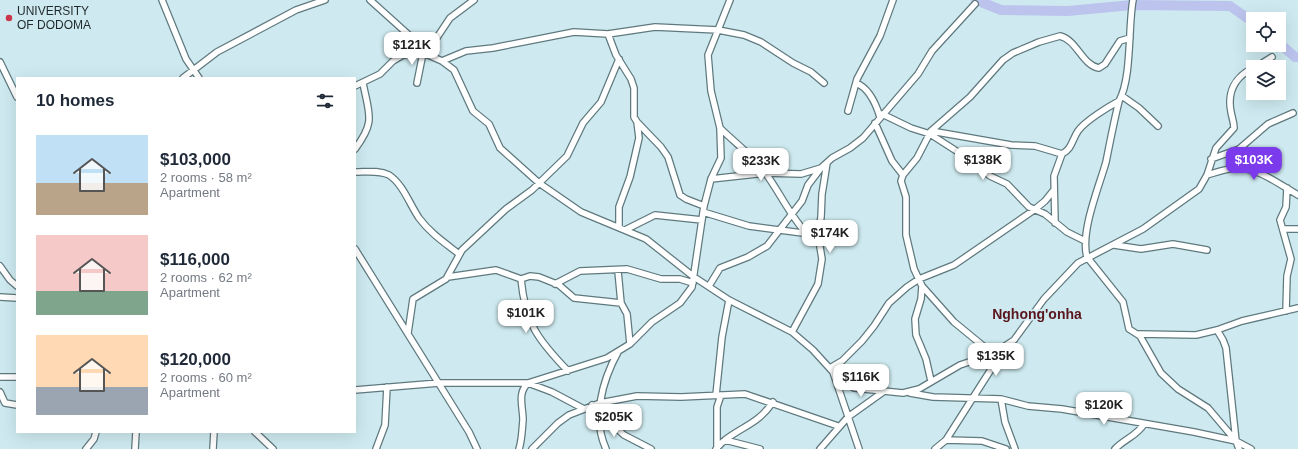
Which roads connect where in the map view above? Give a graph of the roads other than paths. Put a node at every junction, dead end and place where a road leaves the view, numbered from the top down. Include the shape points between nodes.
1 (162, 0) edge
2 (324, 0) edge
3 (370, 0) edge
4 (474, 0) edge
5 (730, 0) edge
6 (893, 0) edge
7 (1133, 0) edge
8 (975, 4) dead end
9 (718, 30) junction
10 (608, 34) junction
11 (1130, 38) junction
12 (425, 54) junction
13 (1272, 57) dead end
14 (619, 59) junction
15 (1267, 60) edge
16 (442, 61) junction
17 (0, 62) edge
18 (194, 71) junction
19 (1246, 72) edge
20 (185, 77) edge
21 (198, 77) edge
22 (363, 83) junction
23 (417, 83) dead end
24 (824, 83) dead end
25 (856, 83) junction
26 (356, 86) edge
27 (16, 95) edge
28 (1122, 96) junction
29 (1119, 101) junction
30 (848, 111) dead end
31 (1293, 113) dead end
32 (881, 115) junction
33 (637, 122) junction
34 (874, 123) junction
35 (1158, 126) dead end
36 (720, 128) junction
37 (931, 132) junction
38 (356, 148) edge
39 (1062, 154) junction
40 (1211, 160) junction
41 (827, 163) junction
42 (821, 168) junction
43 (356, 172) edge
44 (765, 172) junction
45 (903, 175) junction
46 (1207, 175) junction
47 (711, 179) junction
48 (539, 183) junction
49 (1287, 188) junction
50 (1053, 191) junction
51 (1298, 195) edge
52 (704, 209) junction
53 (1034, 210) junction
54 (792, 215) junction
55 (702, 220) junction
56 (1055, 223) junction
57 (622, 229) junction
58 (781, 229) junction
59 (1284, 229) junction
60 (1298, 229) edge
61 (806, 233) junction
62 (818, 235) junction
63 (1086, 241) junction
64 (1114, 244) junction
65 (1207, 250) dead end
66 (356, 251) edge
67 (459, 254) junction
68 (1087, 257) junction
69 (0, 266) edge
70 (618, 271) junction
71 (448, 277) junction
72 (521, 279) junction
73 (694, 280) junction
74 (919, 280) junction
75 (555, 284) junction
76 (16, 285) edge
77 (709, 286) junction
78 (922, 286) junction
79 (0, 296) edge
80 (16, 298) edge
81 (729, 300) junction
82 (621, 303) junction
83 (1298, 308) edge
84 (1286, 311) junction
85 (1217, 330) junction
86 (792, 332) junction
87 (408, 333) junction
88 (1139, 334) junction
89 (630, 344) junction
90 (1004, 348) junction
91 (618, 352) junction
92 (992, 354) junction
93 (831, 370) junction
94 (568, 371) junction
95 (0, 377) edge
96 (16, 377) edge
97 (931, 381) junction
98 (439, 382) junction
99 (528, 383) junction
100 (388, 387) junction
101 (358, 389) edge
102 (0, 392) edge
103 (883, 392) junction
104 (910, 393) junction
105 (719, 395) junction
106 (973, 397) junction
107 (1001, 400) junction
108 (773, 402) junction
109 (600, 403) junction
110 (16, 405) edge
111 (592, 406) junction
112 (584, 409) junction
113 (600, 414) junction
114 (848, 417) junction
115 (1144, 424) junction
116 (838, 426) junction
117 (96, 433) edge
118 (136, 433) edge
119 (214, 433) edge
120 (256, 433) edge
121 (724, 440) junction
122 (946, 440) junction
123 (1236, 441) junction
124 (86, 449) edge
125 (134, 449) edge
126 (213, 449) edge
127 (273, 449) edge
128 (376, 449) edge
129 (477, 449) edge
130 (519, 449) edge
131 (532, 449) edge
132 (606, 449) edge
133 (652, 449) edge
134 (716, 449) edge
135 (760, 449) edge
136 (820, 449) edge
137 (859, 449) edge
138 (935, 449) edge
139 (1006, 449) edge
140 (1015, 449) edge
141 (1115, 449) edge
142 (1239, 449) edge
143 (1251, 449) edge

1 - 18 street via 180,47
2 - 18 street via 296,10 217,52
3 - 12 street via 420,45
4 - 12 street via 450,18
5 - 9 street
6 - 25 street via 880,36
7 - 11 street
8 - 32 street via 932,51 918,74
9 - 10 street via 655,27
9 - 24 street via 744,35 761,42 812,72
9 - 36 street via 708,55 711,91
10 - 14 street
10 - 16 street via 568,33 466,51
11 - 28 street
11 - 37 street via 1120,41 1106,64 1099,68 1088,61 1070,41 1060,36 1012,53 970,97
12 - 16 street
12 - 22 street via 403,55 380,74
12 - 23 street
13 - 15 street
14 - 33 street via 634,88 634,117
14 - 48 street via 601,102 583,123 572,149
16 - 48 street via 454,70 473,111 489,124 500,148
17 - 27 street
18 - 20 street
18 - 21 street
19 - 40 street via 1233,86 1230,106 1234,128 1216,148
22 - 26 street
22 - 38 street via 370,123
25 - 30 street
25 - 32 street via 868,91
28 - 29 street
28 - 35 street
29 - 39 street via 1078,130 1070,148
29 - 63 street
31 - 40 street via 1268,124 1239,149
32 - 34 street
32 - 37 street via 911,128
33 - 52 street via 668,157 680,195
33 - 57 street via 639,142 619,207
34 - 41 street via 863,138
34 - 45 street via 892,161
36 - 44 street
36 - 47 street via 720,158
37 - 39 street via 1004,144 1035,146
37 - 45 street via 917,158
37 - 53 street via 990,176 1007,184
39 - 50 street via 1055,169
40 - 46 street
41 - 42 street
41 - 62 street
42 - 44 street via 801,174
42 - 54 street via 808,185 804,197
43 - 67 street via 375,172 389,176 400,187 425,225
44 - 47 street
44 - 54 street
45 - 74 street via 901,181 906,197 906,236
46 - 49 street via 1243,168
46 - 64 street via 1199,189 1191,196 1143,229
47 - 52 street
48 - 57 street via 581,212
48 - 67 street via 506,209
49 - 51 street
49 - 59 street via 1286,207 1280,220
50 - 53 street
50 - 56 street
52 - 55 street
52 - 58 street via 749,226
53 - 56 street via 1046,214
53 - 74 street via 954,265
54 - 58 street
54 - 61 street
55 - 57 street via 655,215
55 - 73 street
56 - 63 street
57 - 73 street via 646,239
58 - 61 street
58 - 77 street via 760,251 720,268
59 - 60 street
59 - 84 street via 1290,259
61 - 62 street
62 - 86 street via 822,259 818,284
63 - 68 street
64 - 65 street via 1141,249 1173,244
64 - 68 street
66 - 87 street
67 - 71 street
68 - 88 street via 1123,302 1129,329
68 - 90 street via 1048,294 1020,334
69 - 76 street
70 - 73 street via 633,270 660,279
70 - 75 street via 580,271
70 - 82 street
71 - 72 street via 490,270
71 - 87 street via 413,299
72 - 75 street via 536,276
72 - 94 street via 525,308 534,330
73 - 77 street
73 - 89 street via 691,290 680,303 647,326
74 - 78 street
74 - 93 street via 892,299 862,341
75 - 82 street via 574,298
77 - 81 street
78 - 92 street via 954,322
78 - 97 street via 921,299 914,319 916,335 926,359
79 - 80 street
81 - 86 street
81 - 105 street via 722,337
82 - 89 street via 627,314
83 - 84 street
84 - 85 street via 1242,321
85 - 88 street via 1192,336
85 - 123 street via 1226,348
86 - 93 street
87 - 98 street
88 - 123 street via 1160,373 1178,389 1208,408
89 - 91 street
90 - 92 street
90 - 106 street
91 - 94 street
91 - 109 street via 608,372
92 - 97 street via 960,365
93 - 103 street via 854,388
93 - 114 street
94 - 99 street
95 - 96 street
97 - 104 street
98 - 99 street
98 - 100 street
98 - 129 street
99 - 112 street
99 - 130 street via 521,394 523,418
100 - 101 street
100 - 128 street via 385,425
102 - 110 street via 5,403
103 - 104 street
103 - 114 street
104 - 106 street via 933,397
105 - 108 street via 745,394
105 - 109 street via 637,396
105 - 134 street
106 - 107 street
106 - 122 street
107 - 115 street
107 - 140 street via 1005,422
108 - 116 street
108 - 121 street via 747,428
109 - 111 street
109 - 113 street
111 - 112 street
111 - 113 street
112 - 131 street via 558,423
113 - 132 street via 600,433
113 - 133 street via 624,435
114 - 116 street
114 - 137 street
115 - 123 street
115 - 141 street via 1137,433
116 - 136 street
117 - 124 street
118 - 125 street
119 - 126 street
120 - 127 street
121 - 134 street
121 - 135 street
122 - 138 street
122 - 139 street via 982,441
123 - 142 street
123 - 143 street

